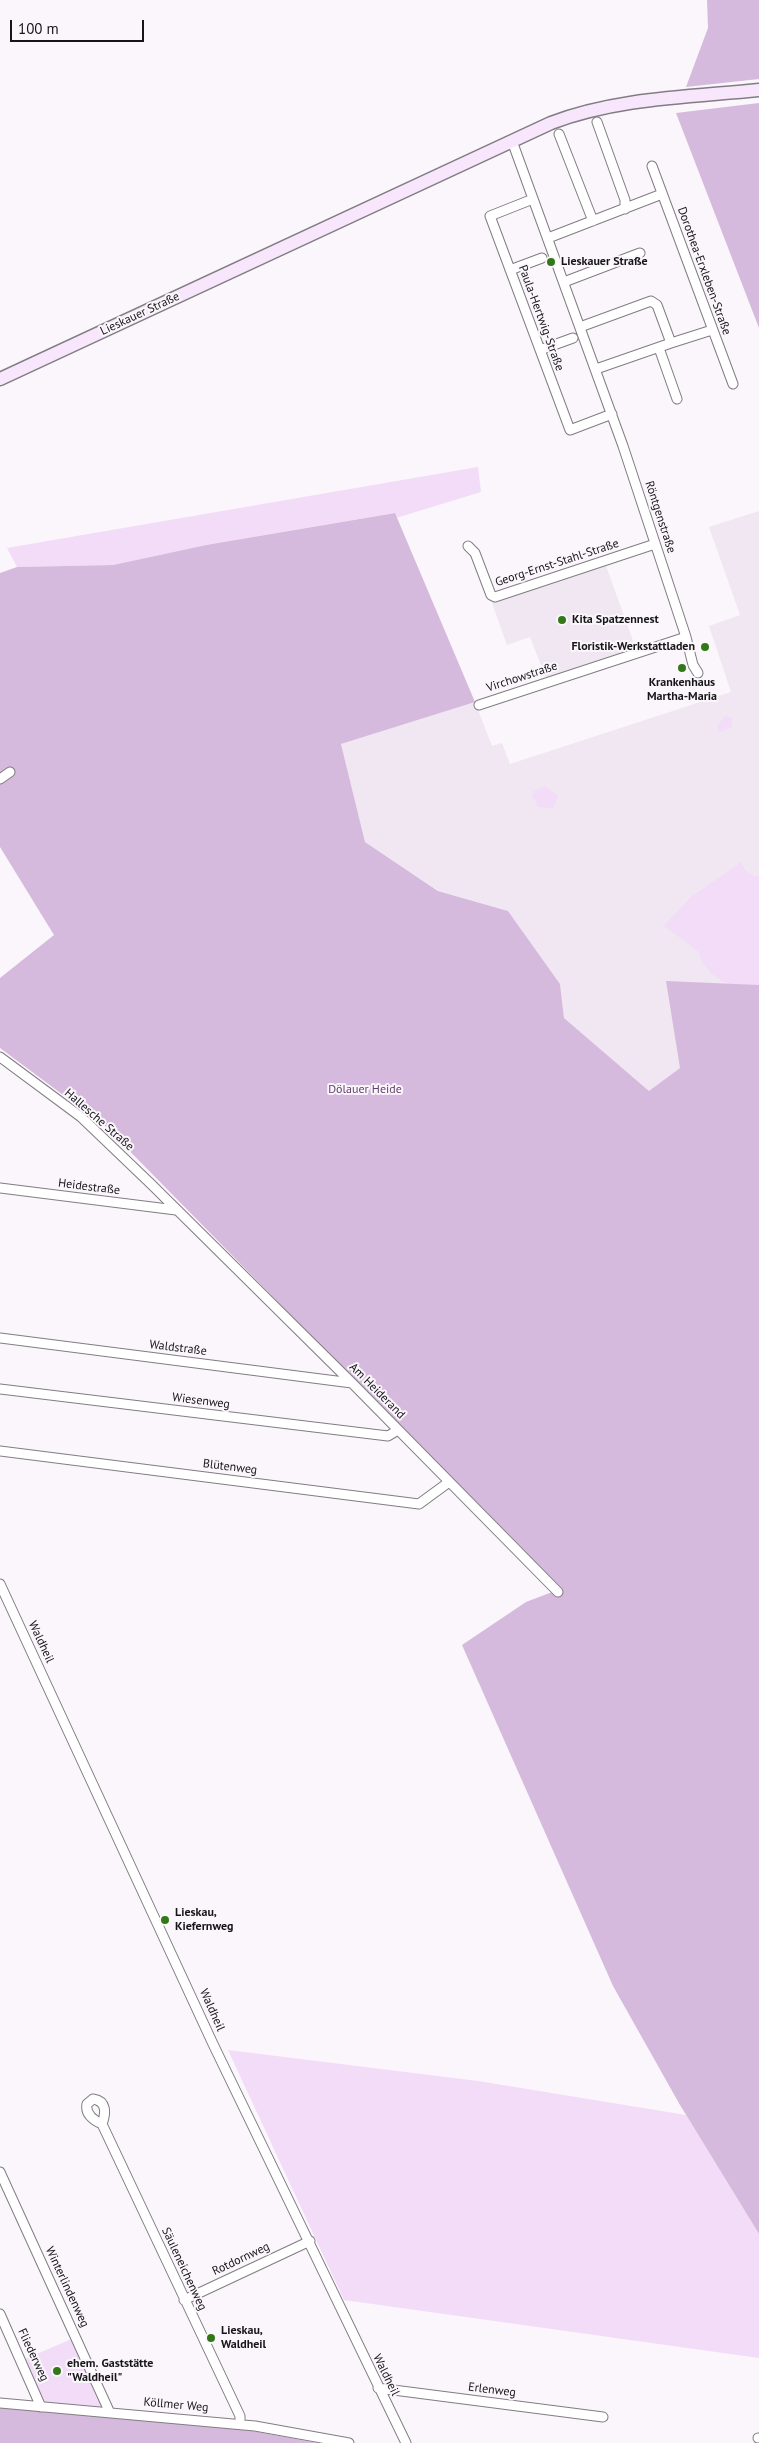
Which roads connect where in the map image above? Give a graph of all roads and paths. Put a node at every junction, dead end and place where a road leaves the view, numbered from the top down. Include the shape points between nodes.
1 (759, 90) edge
2 (597, 122) dead end
3 (559, 134) dead end
4 (512, 141) junction
5 (652, 166) dead end
6 (662, 194) junction
7 (534, 199) junction
8 (625, 209) junction
9 (593, 221) junction
10 (548, 238) junction
11 (640, 253) dead end
12 (542, 258) dead end
13 (510, 270) junction
14 (564, 282) junction
15 (580, 327) junction
16 (712, 330) junction
17 (573, 338) dead end
18 (671, 343) junction
19 (658, 348) junction
20 (540, 350) junction
21 (596, 369) junction
22 (0, 378) edge
23 (732, 384) dead end
24 (677, 399) dead end
25 (612, 414) junction
26 (655, 544) junction
27 (468, 546) dead end
28 (686, 637) junction
29 (698, 674) dead end
30 (479, 705) dead end
31 (10, 772) dead end
32 (0, 778) edge
33 (0, 1057) edge
34 (0, 1188) edge
35 (176, 1210) junction
36 (0, 1338) edge
37 (352, 1383) junction
38 (0, 1389) edge
39 (398, 1430) junction
40 (0, 1451) edge
41 (449, 1482) junction
42 (0, 1584) edge
43 (558, 1592) dead end
44 (102, 2124) dead end
45 (0, 2172) edge
46 (310, 2241) junction
47 (184, 2300) junction
48 (0, 2314) edge
49 (378, 2388) junction
50 (0, 2403) edge
51 (41, 2407) junction
52 (110, 2412) junction
53 (603, 2417) dead end
54 (240, 2424) junction
55 (349, 2443) edge
56 (406, 2443) edge

1 - 4 street, Lieskauer Straße via 594,109 550,123
2 - 8 street via 625,200
3 - 9 street
4 - 7 street, Röntgenstraße
4 - 22 street, Lieskauer Straße
5 - 6 street, Dorothea-Erxleben-Straße
6 - 8 street
6 - 16 street, Dorothea-Erxleben-Straße
7 - 10 street, Röntgenstraße
7 - 13 street, Paula-Hertwig-Straße via 490,216
8 - 9 street
9 - 10 street
10 - 14 street, Röntgenstraße
11 - 14 street
12 - 13 street
13 - 20 street, Paula-Hertwig-Straße
14 - 15 street, Röntgenstraße
15 - 18 street via 651,301 657,305
15 - 21 street, Röntgenstraße
16 - 18 street
16 - 23 street, Dorothea-Erxleben-Straße
17 - 20 street
18 - 19 street
19 - 21 street
19 - 24 street
20 - 25 street, Paula-Hertwig-Straße via 570,430
21 - 25 street, Röntgenstraße
25 - 26 street, Röntgenstraße
26 - 27 street, Georg-Ernst-Stahl-Straße via 495,597 491,596 475,553
26 - 28 street, Röntgenstraße
28 - 29 street, Röntgenstraße
28 - 30 street, Virchowstraße
31 - 32 street
33 - 35 street, Hallesche Straße via 81,1117
34 - 35 street, Heidestraße
35 - 37 street, Am Heiderand
36 - 37 street, Waldstraße
37 - 39 street, Am Heiderand
38 - 39 street, Wiesenweg via 388,1436
39 - 41 street, Am Heiderand
40 - 41 street, Blütenweg via 419,1504
41 - 43 street, Am Heiderand
42 - 46 street, Waldheil via 213,2044
44 - 47 street, Säuleneichenweg
45 - 52 street, Winterlindenweg
46 - 47 street, Rotdornweg
46 - 49 street, Waldheil
47 - 54 street, Säuleneichenweg via 240,2416
48 - 51 street, Fliederweg
49 - 53 street, Erlenweg
49 - 56 street, Waldheil
50 - 51 street, Köllmer Weg
51 - 52 street, Köllmer Weg
52 - 54 street, Köllmer Weg
54 - 55 street, Köllmer Weg

